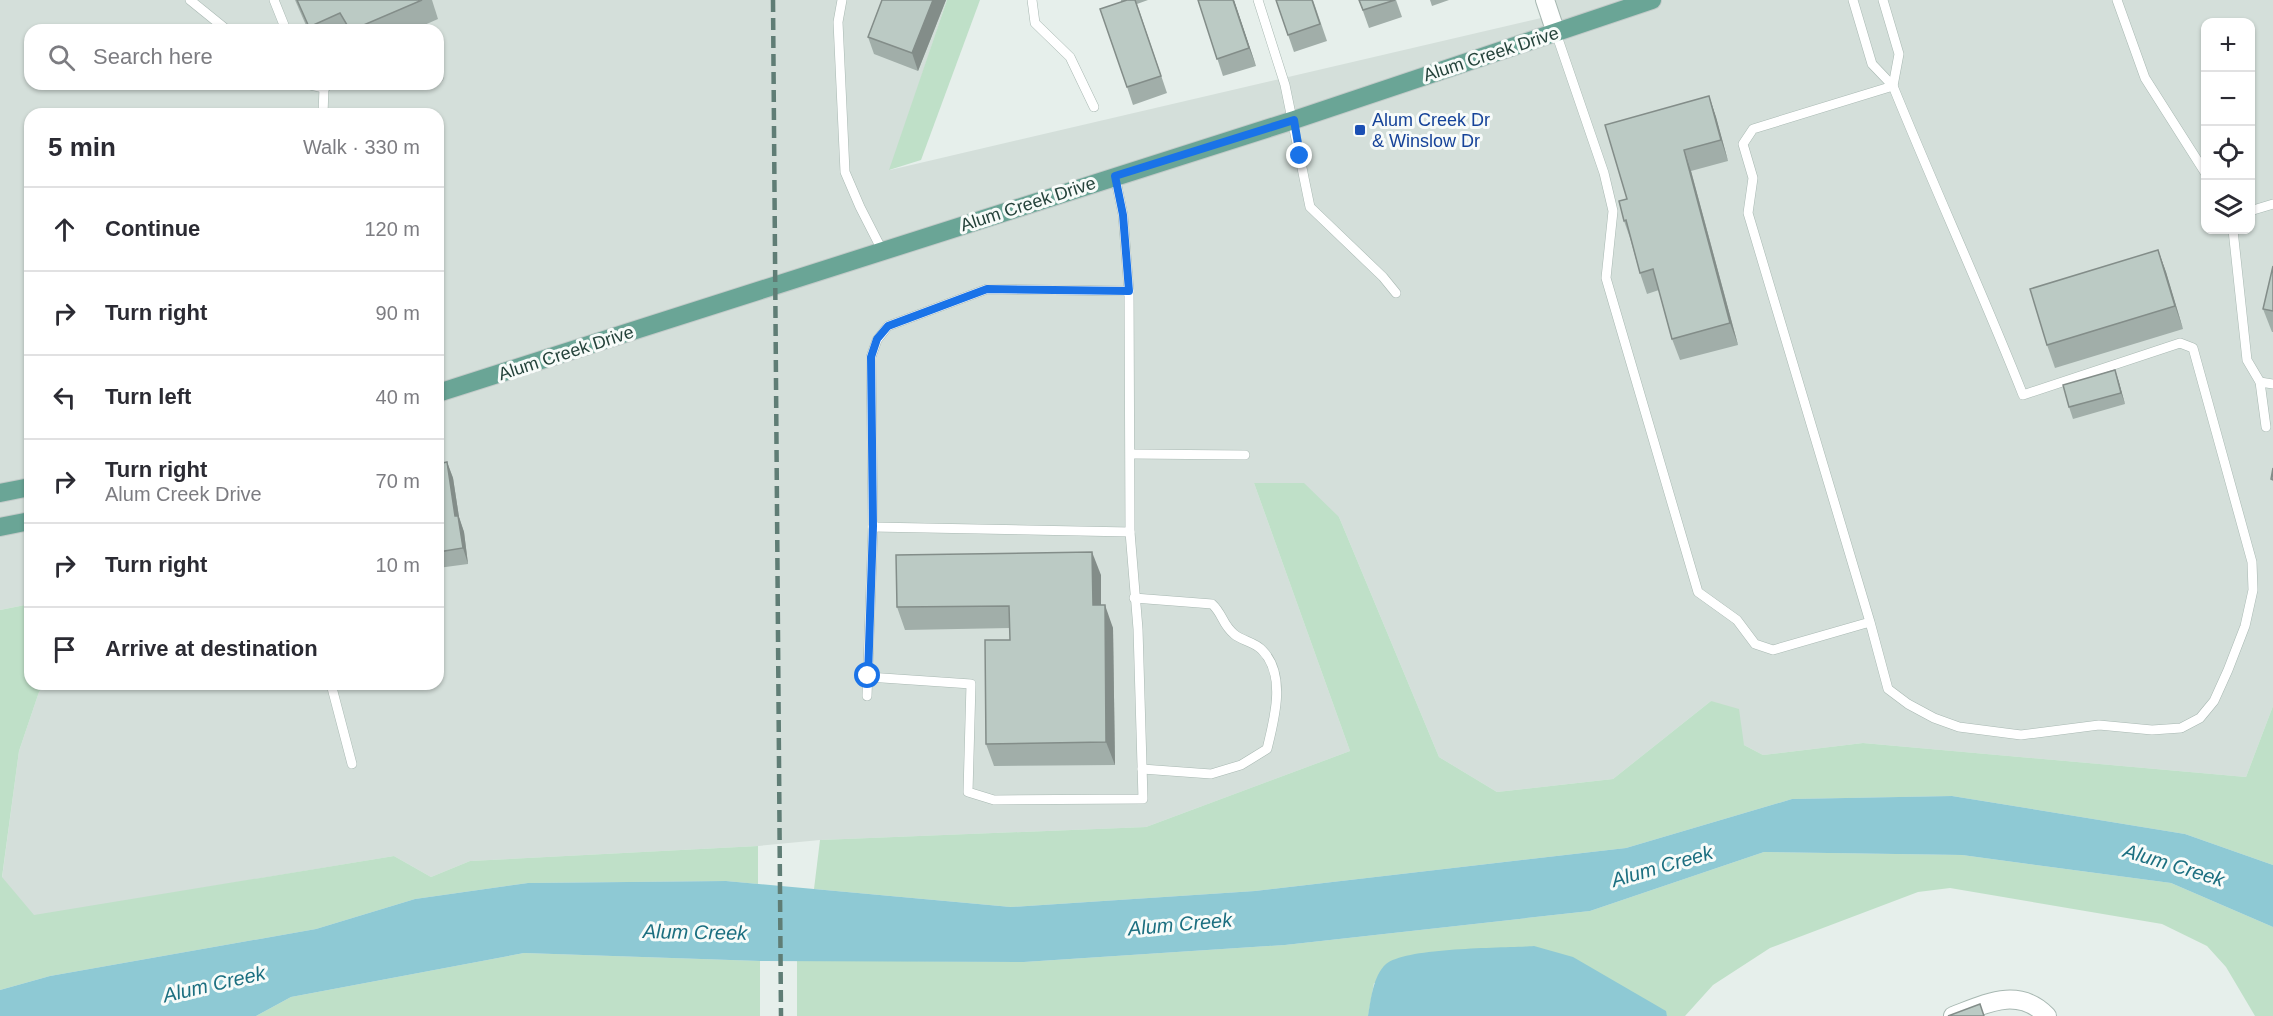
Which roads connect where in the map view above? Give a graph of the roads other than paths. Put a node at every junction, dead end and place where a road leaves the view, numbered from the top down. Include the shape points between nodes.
1 (190, 0) edge
2 (274, 0) edge
3 (842, 0) edge
4 (1032, 0) edge
5 (1258, 0) edge
6 (1545, 0) edge
7 (1652, 0) edge
8 (1853, 0) edge
9 (1883, 0) edge
10 (2117, 0) edge
11 (220, 24) edge
12 (284, 24) edge
13 (1556, 33) junction
14 (1893, 87) junction
15 (326, 90) edge
16 (1095, 107) dead end
17 (324, 108) edge
18 (1294, 120) junction
19 (2201, 168) edge
20 (1115, 176) junction
21 (2273, 204) edge
22 (2255, 209) edge
23 (2233, 234) edge
24 (882, 250) junction
25 (1129, 291) junction
26 (1396, 292) dead end
27 (2260, 382) junction
28 (2273, 384) edge
29 (444, 391) edge
30 (2266, 427) dead end
31 (1131, 454) junction
32 (1245, 455) dead end
33 (24, 488) edge
34 (0, 493) edge
35 (24, 522) edge
36 (873, 526) junction
37 (0, 527) edge
38 (1130, 532) junction
39 (1134, 598) junction
40 (1870, 622) junction
41 (868, 676) junction
42 (333, 690) edge
43 (867, 696) dead end
44 (352, 764) dead end
45 (1142, 769) junction
46 (1953, 1016) edge
47 (2047, 1016) edge

1 - 11 lane
2 - 12 lane
3 - 24 lane via 838,22 845,172
4 - 16 lane via 1035,23 1070,57
5 - 18 lane
6 - 13 street
7 - 13 main road, Alum Creek Drive
8 - 14 lane via 1872,64
9 - 14 lane via 1899,54
10 - 19 lane via 2145,78
13 - 18 main road, Alum Creek Drive
13 - 40 lane via 1604,173 1613,211 1606,278 1698,592 1737,620 1755,644 1773,650
14 - 40 lane via 1752,129 1743,144 1753,178 1748,213
14 - 40 lane via 2024,395 2180,343 2193,348 2252,562 2253,590 2245,626 2214,701 2200,718 2181,728 2152,730 2099,725 2021,735 1959,727 1934,718 1888,689
15 - 17 lane
18 - 20 main road, Alum Creek Drive
18 - 26 lane via 1310,207
20 - 24 main road, Alum Creek Drive
20 - 25 lane via 1123,215
21 - 22 lane
23 - 27 lane via 2247,360
24 - 29 main road, Alum Creek Drive
25 - 31 lane
25 - 36 lane via 987,289 888,326 877,339 871,357
27 - 28 lane
27 - 30 lane
31 - 32 lane
31 - 38 lane
33 - 34 main road
35 - 37 main road
36 - 38 lane
36 - 41 lane
38 - 39 lane
39 - 45 lane
39 - 45 lane via 1212,604 1236,636 1261,648 1273,664 1277,704 1267,749 1241,765 1211,774
41 - 43 lane
41 - 45 lane via 971,684 968,792 994,800 1143,799
42 - 44 lane
46 - 47 street via 2006,998 2026,1002

